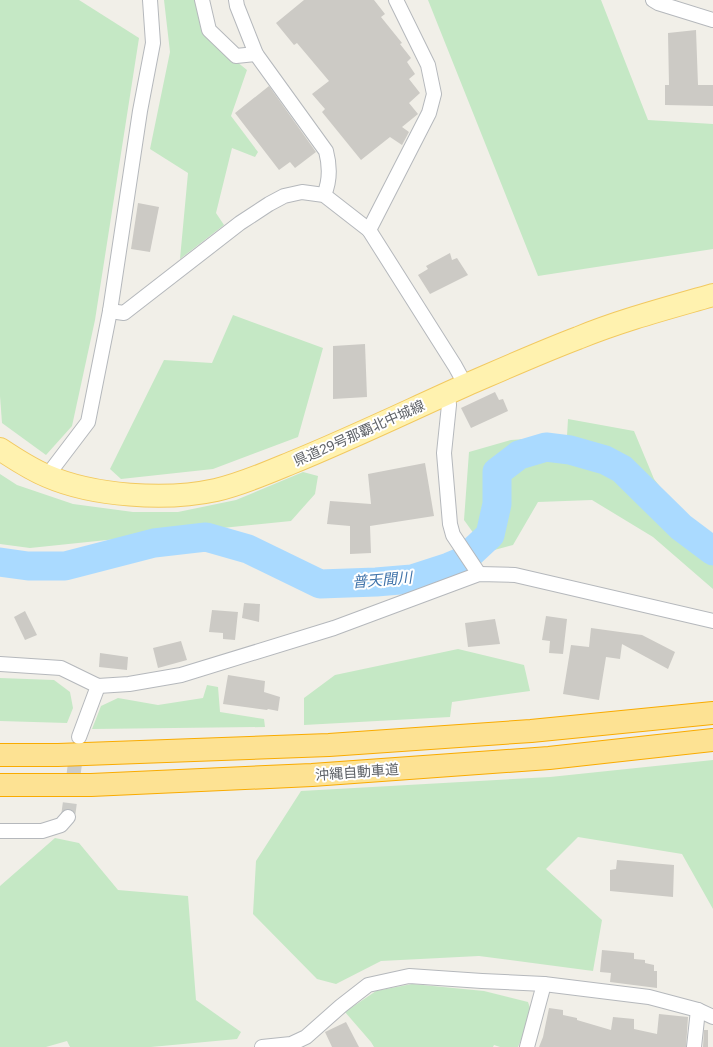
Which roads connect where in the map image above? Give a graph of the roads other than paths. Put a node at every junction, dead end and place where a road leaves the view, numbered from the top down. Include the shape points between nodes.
1 (150, 0) edge
2 (202, 0) edge
3 (236, 0) edge
4 (396, 0) edge
5 (653, 0) edge
6 (713, 20) edge
7 (256, 54) junction
8 (324, 195) junction
9 (368, 230) junction
10 (713, 295) edge
11 (110, 311) junction
12 (457, 390) junction
13 (0, 450) edge
14 (47, 476) junction
15 (478, 573) junction
16 (713, 621) edge
17 (0, 664) edge
18 (98, 686) junction
19 (713, 713) edge
20 (79, 737) tunnel mouth
21 (713, 740) edge
22 (0, 755) edge
23 (0, 784) edge
24 (68, 816) dead end
25 (0, 831) edge
26 (544, 984) junction
27 (698, 1010) junction
28 (713, 1017) edge
29 (307, 1042) edge
30 (262, 1047) edge
31 (527, 1047) edge
32 (694, 1047) edge

1 - 11 street via 153,43 140,111
2 - 7 street via 209,30 236,56
3 - 7 street
4 - 9 street via 428,65 434,94 429,113
5 - 6 street
7 - 8 street via 326,151 329,177
8 - 9 street
8 - 11 street via 302,192 284,196 269,204 240,223 124,313
9 - 12 street via 455,366
10 - 12 main road, 県道29号那覇北中城線 via 579,337
11 - 14 street via 88,422
12 - 14 main road, 県道29号那覇北中城線 via 313,454 216,489 174,495 146,495 104,491
12 - 15 street via 449,405 444,453 450,524 453,535
13 - 14 main road, 県道29号那覇北中城線
15 - 16 street via 515,575
15 - 18 street via 334,628 181,675 129,684
17 - 18 street via 60,668
18 - 20 street
19 - 22 highway, 沖縄自動車道 via 531,731 329,745
21 - 23 highway, 沖縄自動車道 via 549,758 312,775 91,784
24 - 25 street via 61,825 42,830
26 - 27 street via 649,997
26 - 29 street via 409,976 368,985 341,1006
26 - 31 street
27 - 28 street
27 - 32 street
29 - 30 street

